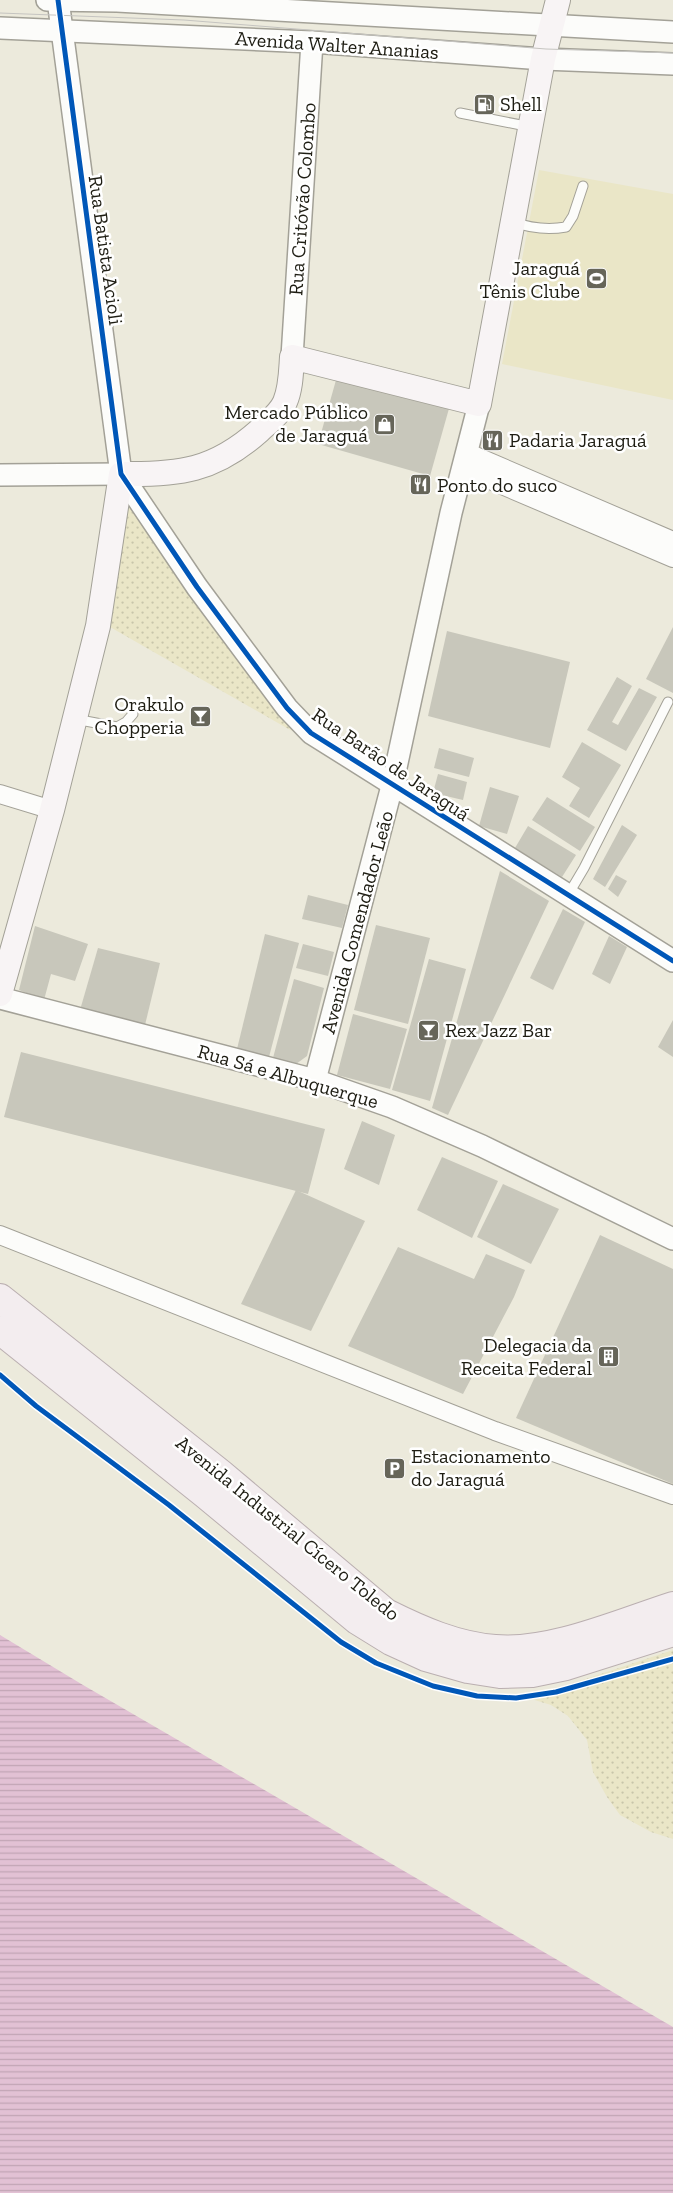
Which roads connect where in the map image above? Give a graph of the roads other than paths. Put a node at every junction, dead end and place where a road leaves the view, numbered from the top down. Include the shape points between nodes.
1 (46, 0) edge
2 (58, 0) edge
3 (558, 0) edge
4 (117, 1) edge
5 (325, 7) edge
6 (551, 26) junction
7 (0, 28) edge
8 (62, 30) junction
9 (117, 32) junction
10 (673, 32) edge
11 (312, 42) junction
12 (543, 59) junction
13 (673, 64) edge
14 (460, 112) dead end
15 (530, 127) junction
16 (583, 186) dead end
17 (513, 222) junction
18 (292, 357) junction
19 (479, 404) junction
20 (464, 460) junction
21 (121, 474) junction
22 (0, 475) edge
23 (673, 541) edge
24 (673, 558) edge
25 (668, 702) dead end
26 (133, 714) dead end
27 (74, 719) junction
28 (392, 786) junction
29 (0, 794) edge
30 (52, 810) junction
31 (568, 896) junction
32 (673, 962) edge
33 (0, 996) edge
34 (315, 1080) junction
35 (0, 1235) edge
36 (673, 1239) edge
37 (0, 1298) edge
38 (0, 1330) edge
39 (673, 1494) edge
40 (673, 1606) edge
41 (673, 1632) edge

1 - 2 street, Avenida Walter Ananias
2 - 4 street, Avenida Walter Ananias
2 - 8 street, Rua Batista Acioli
3 - 6 main road, Avenida Comendador Leão
4 - 5 street, Avenida Walter Ananias
4 - 9 street
5 - 6 street, Avenida Walter Ananias
6 - 10 street, Avenida Walter Ananias
6 - 12 main road, Avenida Comendador Leão
7 - 8 street, Avenida Walter Ananias
8 - 9 street, Avenida Walter Ananias
8 - 21 street, Rua Batista Acioli
9 - 11 street, Avenida Walter Ananias
11 - 12 street, Avenida Walter Ananias
11 - 18 street, Rua Critóvão Colombo
12 - 13 street, Avenida Walter Ananias
12 - 15 main road, Avenida Comendador Leão
14 - 15 lane
15 - 17 main road, Avenida Comendador Leão
16 - 17 lane via 566,227 557,229
17 - 19 main road, Avenida Comendador Leão
18 - 19 main road
18 - 21 main road via 285,402 275,416 224,458 195,469 162,475
19 - 20 street, Avenida Comendador Leão
20 - 23 street
20 - 24 street
20 - 28 street, Avenida Comendador Leão
21 - 22 street
21 - 27 main road via 98,626
21 - 28 street, Rua Barão de Jaraguá via 197,587 287,708 310,733
25 - 31 lane
26 - 27 lane via 117,727
27 - 30 main road
28 - 31 street, Rua Barão de Jaraguá
28 - 34 street, Avenida Comendador Leão
29 - 30 street
30 - 33 main road
31 - 32 street, Rua Barão de Jaraguá
33 - 34 street, Rua Sá e Albuquerque
34 - 36 street, Rua Sá e Albuquerque via 392,1107 482,1146
35 - 39 street via 495,1432
37 - 40 main road, Avenida Industrial Cícero Toledo via 221,1474 386,1612 416,1628 458,1643 495,1649 527,1649 558,1643
38 - 41 main road, Avenida Industrial Cícero Toledo via 357,1620 426,1657 468,1669 532,1673 566,1666

